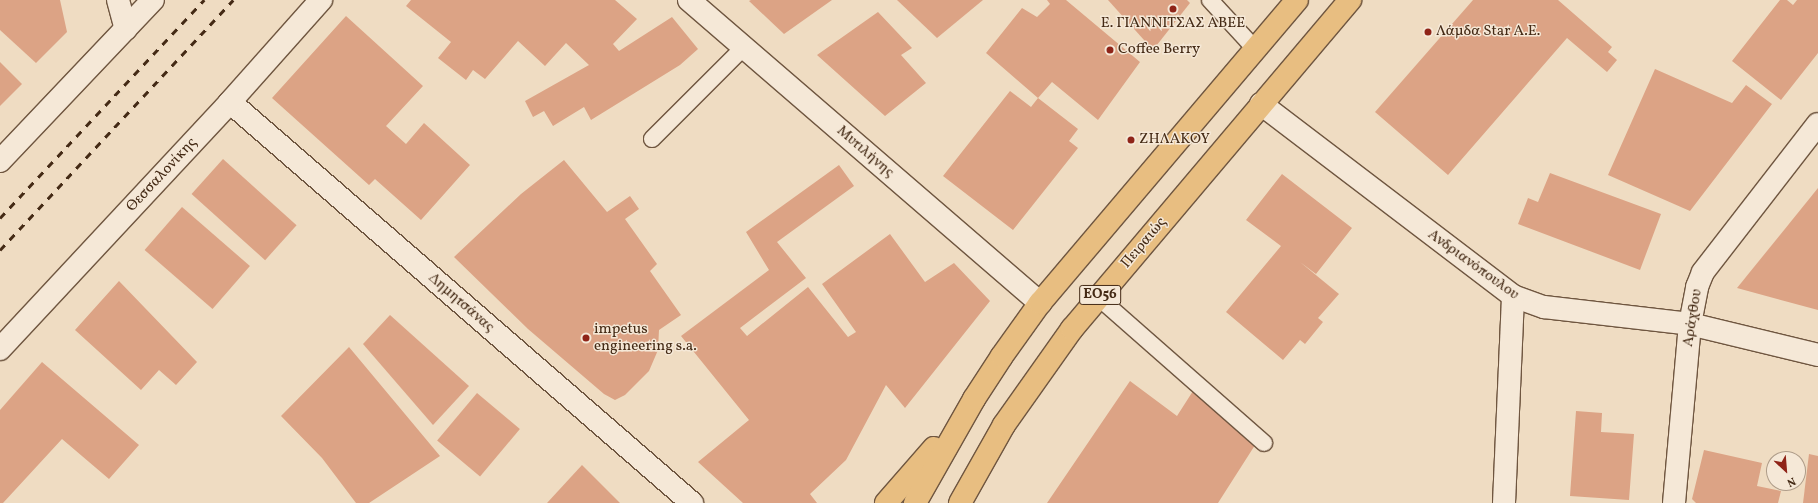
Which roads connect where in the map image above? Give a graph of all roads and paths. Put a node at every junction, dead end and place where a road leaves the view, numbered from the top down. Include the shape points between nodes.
1 (118, 0) edge
2 (152, 0) edge
3 (321, 0) edge
4 (690, 0) edge
5 (1210, 0) edge
6 (1297, 0) edge
7 (1350, 0) edge
8 (126, 28) junction
9 (744, 47) junction
10 (1255, 49) junction
11 (230, 102) junction
12 (1261, 104) junction
13 (1818, 124) edge
14 (652, 139) dead end
15 (0, 161) edge
16 (1513, 296) junction
17 (1098, 297) junction
18 (1040, 303) junction
19 (1690, 324) junction
20 (0, 348) edge
21 (1818, 355) edge
22 (974, 399) junction
23 (1264, 443) dead end
24 (692, 503) edge
25 (886, 503) edge
26 (915, 503) edge
27 (960, 503) edge
28 (1504, 503) edge
29 (1674, 503) edge

1 - 8 street
2 - 8 street
3 - 11 street, Θεσσαλονίκης
4 - 9 street, Μυτιλήνης
5 - 10 lane
6 - 10 main road, ΕΟ56
7 - 12 main road, Πειραιώς / ΕΟ56
8 - 15 street
9 - 14 lane
9 - 18 street, Μυτιλήνης
10 - 18 main road, ΕΟ56
11 - 20 street, Θεσσαλονίκης
11 - 24 street, Δημητσάνας
12 - 16 street, Ανδριανόπουλου
12 - 17 main road, Πειραιώς / ΕΟ56
13 - 19 street, Αράχθου via 1703,272 1697,287
16 - 19 street, Ανδριανόπουλου via 1544,307
16 - 28 street
17 - 23 lane
17 - 27 main road, Πειραιώς / ΕΟ56 via 1072,328 1004,425
18 - 22 main road, ΕΟ56
19 - 21 street, Ανδριανόπουλου
19 - 29 street, Αράχθου
22 - 25 main road
22 - 26 main road, ΕΟ56

